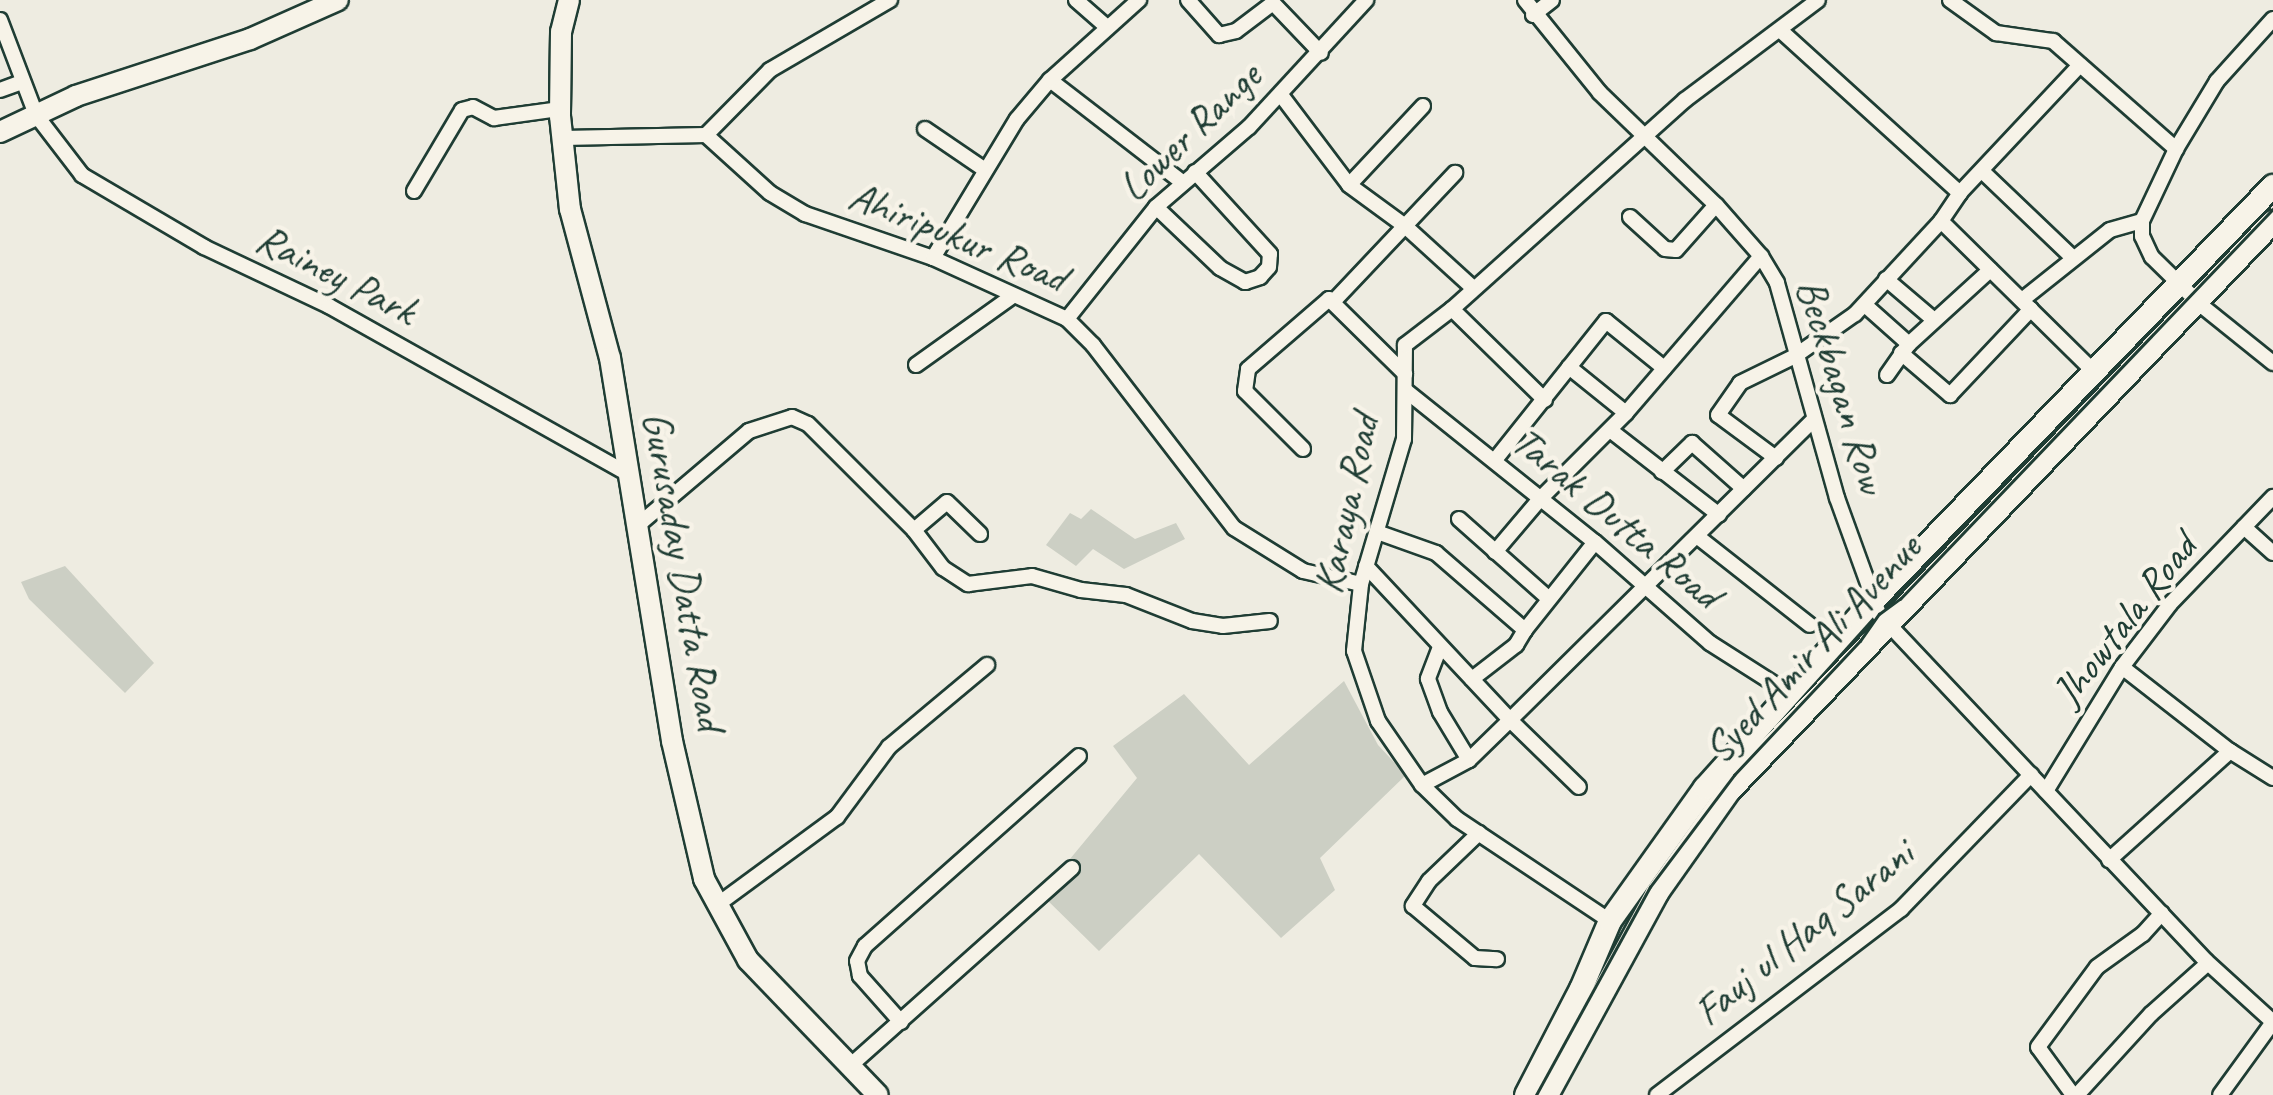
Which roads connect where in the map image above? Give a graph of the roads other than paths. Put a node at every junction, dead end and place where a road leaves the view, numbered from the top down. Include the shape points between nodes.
1 (338, 0) edge
2 (569, 0) edge
3 (890, 0) edge
4 (1076, 0) edge
5 (1139, 0) edge
6 (1188, 0) edge
7 (1366, 0) edge
8 (1525, 0) edge
9 (1552, 0) edge
10 (1818, 0) edge
11 (1950, 0) edge
12 (1533, 14) junction
13 (2273, 18) edge
14 (0, 20) edge
15 (1106, 27) junction
16 (1780, 30) junction
17 (1320, 52) junction
18 (2080, 64) junction
19 (1050, 80) junction
20 (22, 82) junction
21 (0, 90) edge
22 (1280, 94) junction
23 (1424, 106) dead end
24 (560, 109) junction
25 (36, 116) junction
26 (925, 129) dead end
27 (0, 132) edge
28 (706, 135) junction
29 (1647, 136) junction
30 (563, 138) junction
31 (2176, 149) junction
32 (984, 170) junction
33 (1982, 171) junction
34 (1196, 172) junction
35 (1455, 172) dead end
36 (1182, 182) junction
37 (1348, 185) junction
38 (2273, 186) edge
39 (414, 191) dead end
40 (1960, 193) junction
41 (1716, 205) junction
42 (1156, 207) junction
43 (1630, 217) dead end
44 (1941, 221) junction
45 (2142, 222) junction
46 (2273, 222) edge
47 (1404, 226) junction
48 (1761, 256) junction
49 (2072, 257) junction
50 (933, 258) junction
51 (1990, 270) junction
52 (1886, 279) junction
53 (2178, 282) junction
54 (1472, 287) junction
55 (1014, 294) junction
56 (2196, 300) junction
57 (1333, 302) junction
58 (1864, 305) junction
59 (2026, 305) junction
60 (1452, 309) junction
61 (1067, 318) junction
62 (1934, 320) junction
63 (1905, 349) junction
64 (1795, 356) junction
65 (2273, 363) edge
66 (916, 365) dead end
67 (1569, 367) junction
68 (1664, 368) junction
69 (2092, 370) junction
70 (1405, 374) junction
71 (1888, 375) dead end
72 (1405, 390) junction
73 (1545, 400) junction
74 (1626, 413) junction
75 (1814, 419) junction
76 (1610, 430) junction
77 (1303, 449) dead end
78 (1776, 458) junction
79 (1495, 460) junction
80 (1662, 472) junction
81 (626, 473) junction
82 (1744, 489) junction
83 (1540, 499) junction
84 (2272, 500) edge
85 (1719, 515) junction
86 (1460, 519) dead end
87 (637, 526) junction
88 (2244, 526) junction
89 (914, 530) junction
90 (1377, 532) junction
91 (980, 534) dead end
92 (1698, 536) junction
93 (1594, 542) junction
94 (1495, 552) junction
95 (2273, 553) edge
96 (1366, 566) junction
97 (1361, 584) junction
98 (1647, 587) junction
99 (1548, 598) junction
100 (1872, 602) junction
101 (1270, 621) dead end
102 (1810, 625) dead end
103 (1888, 626) junction
104 (1526, 630) junction
105 (1440, 647) junction
106 (987, 665) dead end
107 (2122, 667) junction
108 (1472, 679) junction
109 (1787, 692) junction
110 (1510, 720) junction
111 (2230, 751) junction
112 (1078, 756) dead end
113 (1469, 760) junction
114 (2032, 774) junction
115 (2273, 778) edge
116 (1422, 785) junction
117 (1579, 786) dead end
118 (2046, 791) junction
119 (1479, 833) junction
120 (2108, 860) junction
121 (1072, 868) dead end
122 (718, 904) junction
123 (2162, 913) junction
124 (1610, 921) junction
125 (1497, 958) dead end
126 (2208, 963) junction
127 (901, 1022) junction
128 (2273, 1022) edge
129 (851, 1066) junction
130 (878, 1095) edge
131 (1526, 1095) edge
132 (1547, 1095) edge
133 (1657, 1095) edge
134 (2076, 1095) edge
135 (2220, 1095) edge

1 - 25 street
2 - 24 street, Gurusaday Datta Road via 561,32
3 - 28 street via 770,70
4 - 15 street
5 - 15 street
6 - 17 street via 1219,36 1273,2
7 - 17 street, Lower Range
8 - 12 street, Beckbagan Row
9 - 12 street
10 - 16 street, Karaya Road
11 - 18 street via 1996,34 2054,41
12 - 29 street, Beckbagan Row
13 - 31 street via 2217,81
14 - 20 street, Rainey Park
15 - 19 street
16 - 29 street, Karaya Road
16 - 40 street
17 - 22 street, Lower Range
18 - 31 street
18 - 33 street
19 - 32 street
19 - 36 street
20 - 21 street
20 - 25 street, Rainey Park
22 - 34 street, Lower Range
22 - 37 street
23 - 37 street
24 - 30 street, Gurusaday Datta Road
24 - 39 street via 494,118 462,110
25 - 27 street
25 - 81 street, Rainey Park via 74,168 104,190 268,281 329,306
26 - 32 street
28 - 30 street
28 - 50 street, Ahiripukur Road via 770,193 805,214
29 - 41 street, Beckbagan Row
29 - 54 street, Karaya Road
30 - 81 street, Gurusaday Datta Road via 570,209 610,358
31 - 45 street
32 - 50 street
33 - 40 street
33 - 49 street
34 - 36 street, Lower Range
34 - 42 street via 1270,254 1260,276 1244,282 1220,268
35 - 47 street
36 - 42 street, Lower Range
37 - 47 street
38 - 53 main road, Syed Amir Ali Avenue
40 - 44 street
41 - 43 street via 1676,250 1666,249
41 - 48 street, Beckbagan Row
42 - 61 street, Lower Range
44 - 51 street
44 - 52 street
45 - 49 street via 2110,230
45 - 53 street via 2152,257
46 - 56 main road, Syed Amir Ali Avenue
47 - 54 street
47 - 57 street
48 - 64 street, Beckbagan Row via 1777,283
48 - 68 street
49 - 59 street
50 - 55 street, Ahiripukur Road
51 - 59 street
51 - 62 street
52 - 58 street
52 - 62 street
53 - 56 street
53 - 69 main road, Syed Amir Ali Avenue
54 - 60 street, Karaya Road
55 - 61 street, Ahiripukur Road
55 - 66 street
56 - 65 street
56 - 103 main road, Syed Amir Ali Avenue
57 - 70 street
57 - 77 street via 1248,369 1246,391
58 - 63 street
58 - 64 street
59 - 63 street via 1950,395
59 - 69 street
60 - 70 street, Karaya Road via 1405,345
60 - 73 street
61 - 97 street, Ahiripukur Road via 1234,528 1302,571
62 - 63 street
63 - 71 street
64 - 75 street, Beckbagan Row
64 - 78 street via 1740,383 1718,415
67 - 68 street via 1606,321
67 - 73 street
67 - 74 street
68 - 74 street
69 - 100 main road, Syed Amir Ali Avenue
70 - 72 street, Karaya Road
72 - 79 street, Tarak Dutta Road
72 - 90 street, Karaya Road via 1404,439
73 - 79 street
74 - 76 street
75 - 78 street
75 - 100 street, Beckbagan Row
76 - 80 street
76 - 83 street
78 - 82 street
79 - 83 street, Tarak Dutta Road
80 - 82 street via 1692,442
80 - 85 street
81 - 87 street, Gurusaday Datta Road
82 - 85 street
83 - 93 street, Tarak Dutta Road
83 - 94 street
84 - 88 street, Jhowtala Road
85 - 92 street
86 - 94 street
87 - 89 street via 749,431 792,417 808,424
87 - 122 street, Gurusaday Datta Road via 672,741 704,879
88 - 95 street
88 - 107 street, Jhowtala Road
89 - 91 street via 947,502
89 - 101 street via 944,568 968,584 1032,576 1126,596 1192,621
90 - 96 street, Karaya Road
90 - 104 street via 1436,553
92 - 98 street
92 - 102 street
93 - 98 street, Tarak Dutta Road
93 - 99 street
94 - 99 street
96 - 97 street, Karaya Road
96 - 105 street
97 - 116 street, Karaya Road via 1354,652 1378,720
98 - 109 street, Tarak Dutta Road via 1710,642
98 - 110 street
99 - 104 street
100 - 103 street, Beckbagan Row
100 - 109 main road, Syed Amir Ali Avenue
103 - 114 street, Beckbagan Row
103 - 132 main road, Syed Amir Ali Avenue via 1760,756 1684,852
104 - 108 street
105 - 108 street
105 - 113 street via 1428,679
106 - 122 street via 889,747 838,817
107 - 111 street
107 - 118 street, Jhowtala Road
108 - 110 street
109 - 124 main road, Syed Amir Ali Avenue via 1704,788
110 - 113 street
110 - 117 street
111 - 115 street
111 - 120 street
112 - 127 street via 865,946 860,976
113 - 116 street
114 - 118 street, Beckbagan Row
114 - 133 street, Fauj ul Haq Sarani via 1901,909
116 - 119 street, Karaya Road
118 - 120 street, Beckbagan Row
119 - 124 street, Karaya Road
119 - 125 street via 1428,881 1414,906 1475,958
120 - 123 street, Beckbagan Row
121 - 127 street
122 - 129 street, Gurusaday Datta Road via 748,960
123 - 126 street, Beckbagan Row
123 - 134 street via 2097,967 2038,1047
124 - 131 main road, Syed Amir Ali Avenue
126 - 128 street, Beckbagan Row
126 - 134 street
127 - 129 street
128 - 135 street
129 - 130 street, Gurusaday Datta Road

